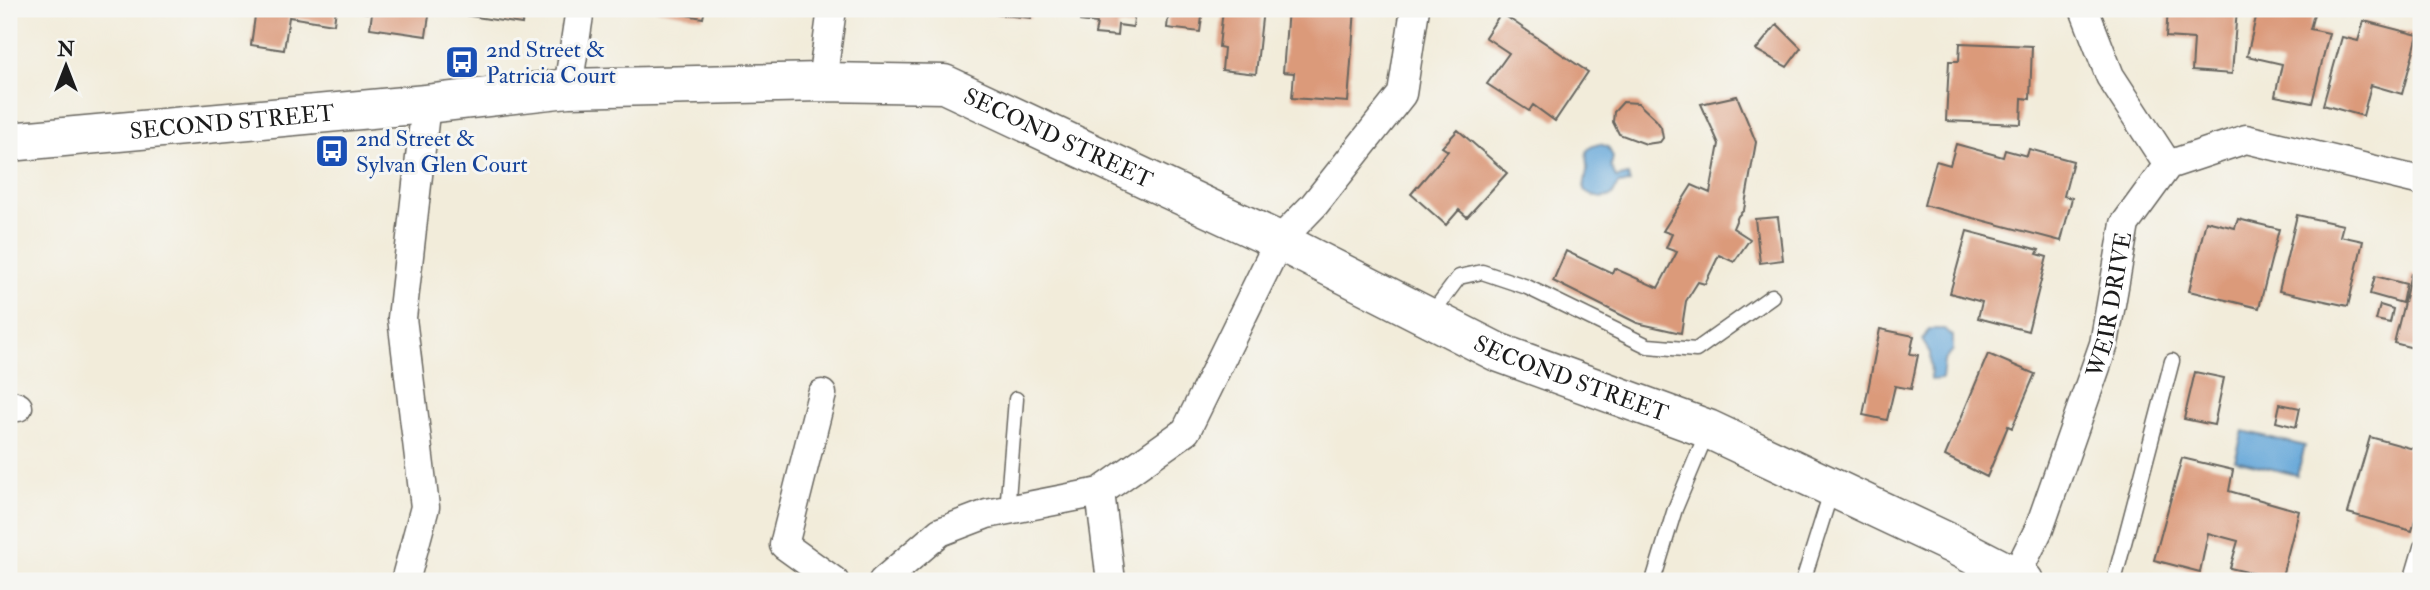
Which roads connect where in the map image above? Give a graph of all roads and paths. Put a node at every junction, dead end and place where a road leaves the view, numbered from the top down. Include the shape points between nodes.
1 (580, 9) edge
2 (832, 9) edge
3 (1415, 9) edge
4 (2084, 9) edge
5 (822, 82) junction
6 (568, 88) junction
7 (426, 104) junction
8 (9, 142) edge
9 (2168, 165) junction
10 (2421, 181) edge
11 (1279, 241) junction
12 (1772, 296) dead end
13 (1429, 317) junction
14 (2172, 361) dead end
15 (821, 394) dead end
16 (1016, 399) dead end
17 (1708, 429) junction
18 (1832, 487) junction
19 (1100, 492) junction
20 (1007, 510) junction
21 (2421, 547) edge
22 (2017, 580) edge
23 (405, 581) edge
24 (834, 581) edge
25 (883, 581) edge
26 (1111, 581) edge
27 (1653, 581) edge
28 (1803, 581) edge
29 (2113, 581) edge
30 (2412, 581) edge

1 - 6 street
2 - 5 street
3 - 11 street via 1402,94 1314,205
4 - 9 street via 2110,76
5 - 6 street, SECOND STREET
5 - 11 street, SECOND STREET via 944,84
6 - 7 street, SECOND STREET
7 - 8 street, SECOND STREET
7 - 23 street via 402,318 425,507
9 - 10 street via 2246,139
9 - 22 street, WEIR DRIVE via 2125,224 2104,344
11 - 13 street, SECOND STREET
11 - 19 street via 1186,431
12 - 13 lane via 1696,349 1648,346 1527,287 1482,272 1459,277
13 - 17 street, SECOND STREET via 1497,352
14 - 29 lane
15 - 24 street via 784,545
16 - 20 lane
17 - 18 street, SECOND STREET
17 - 27 lane via 1675,509
18 - 22 street, SECOND STREET
18 - 28 lane
19 - 20 street
19 - 26 street
20 - 25 street via 940,532
21 - 30 lane

